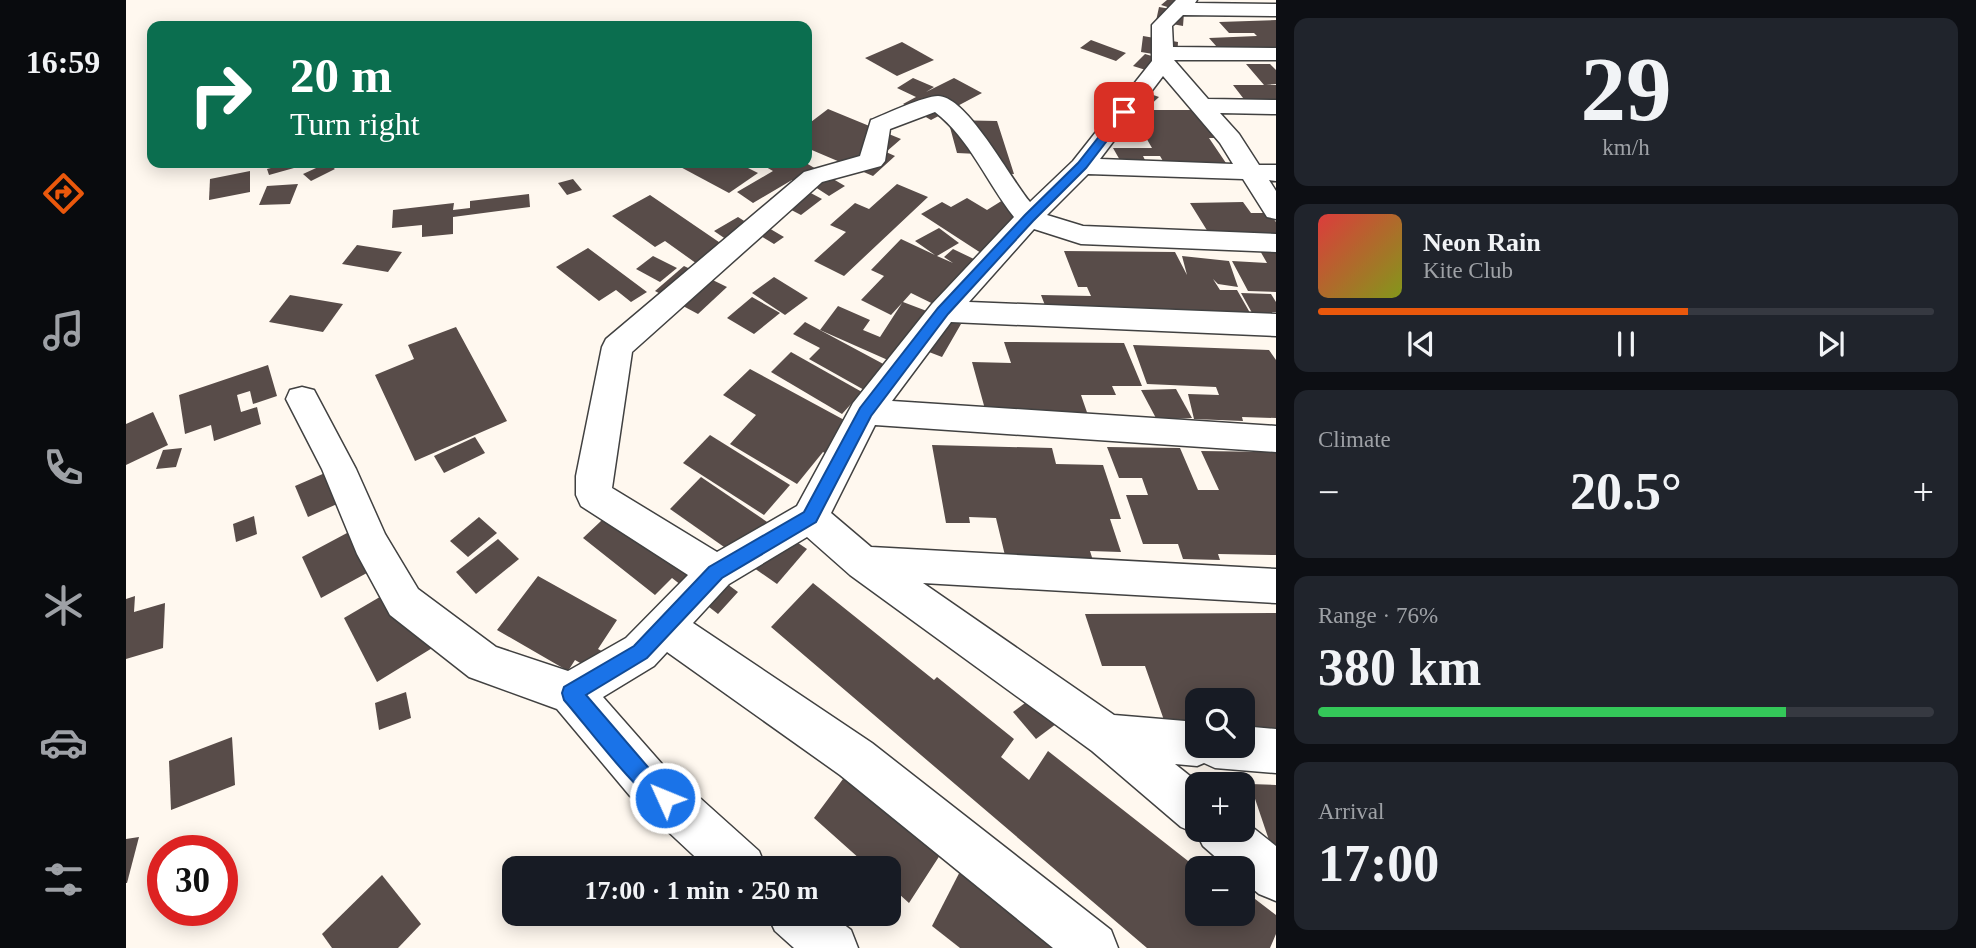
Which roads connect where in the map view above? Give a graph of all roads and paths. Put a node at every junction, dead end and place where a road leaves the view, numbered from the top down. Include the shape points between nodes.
1 (1182, 5) edge
2 (1276, 9) edge
3 (1276, 54) edge
4 (1163, 57) junction
5 (1202, 106) junction
6 (1276, 107) edge
7 (1082, 166) junction
8 (1264, 173) edge
9 (1276, 211) edge
10 (1029, 218) junction
11 (1276, 243) edge
12 (943, 311) junction
13 (1276, 325) edge
14 (302, 399) dead end
15 (865, 412) junction
16 (1276, 439) edge
17 (810, 517) junction
18 (863, 563) junction
19 (716, 572) junction
20 (1276, 586) edge
21 (664, 626) junction
22 (571, 693) junction
23 (1107, 736) junction
24 (1185, 743) edge
25 (1255, 749) edge
26 (1276, 751) edge
27 (1185, 801) edge
28 (1234, 842) edge
29 (729, 856) edge
30 (1276, 877) edge
31 (806, 926) edge
32 (833, 948) edge
33 (1093, 948) edge

1 - 2 street
1 - 4 street via 1162,25
3 - 4 street
4 - 5 street
4 - 7 street
5 - 6 street
5 - 8 street
7 - 8 street
7 - 10 street
8 - 9 street
10 - 11 street via 1082,235
10 - 12 street
10 - 19 street via 963,122 939,103 917,109 878,125 872,161 813,177 617,348 594,495
12 - 13 street
12 - 15 street
14 - 22 street via 339,469 370,543 404,602 484,663
15 - 16 street
15 - 17 street
17 - 18 street
17 - 19 street
18 - 20 street
18 - 23 street
19 - 21 street
21 - 22 street via 640,652
21 - 33 street via 856,759
22 - 29 street via 646,780
23 - 24 street
23 - 27 street
25 - 26 street
28 - 30 street
31 - 32 street

